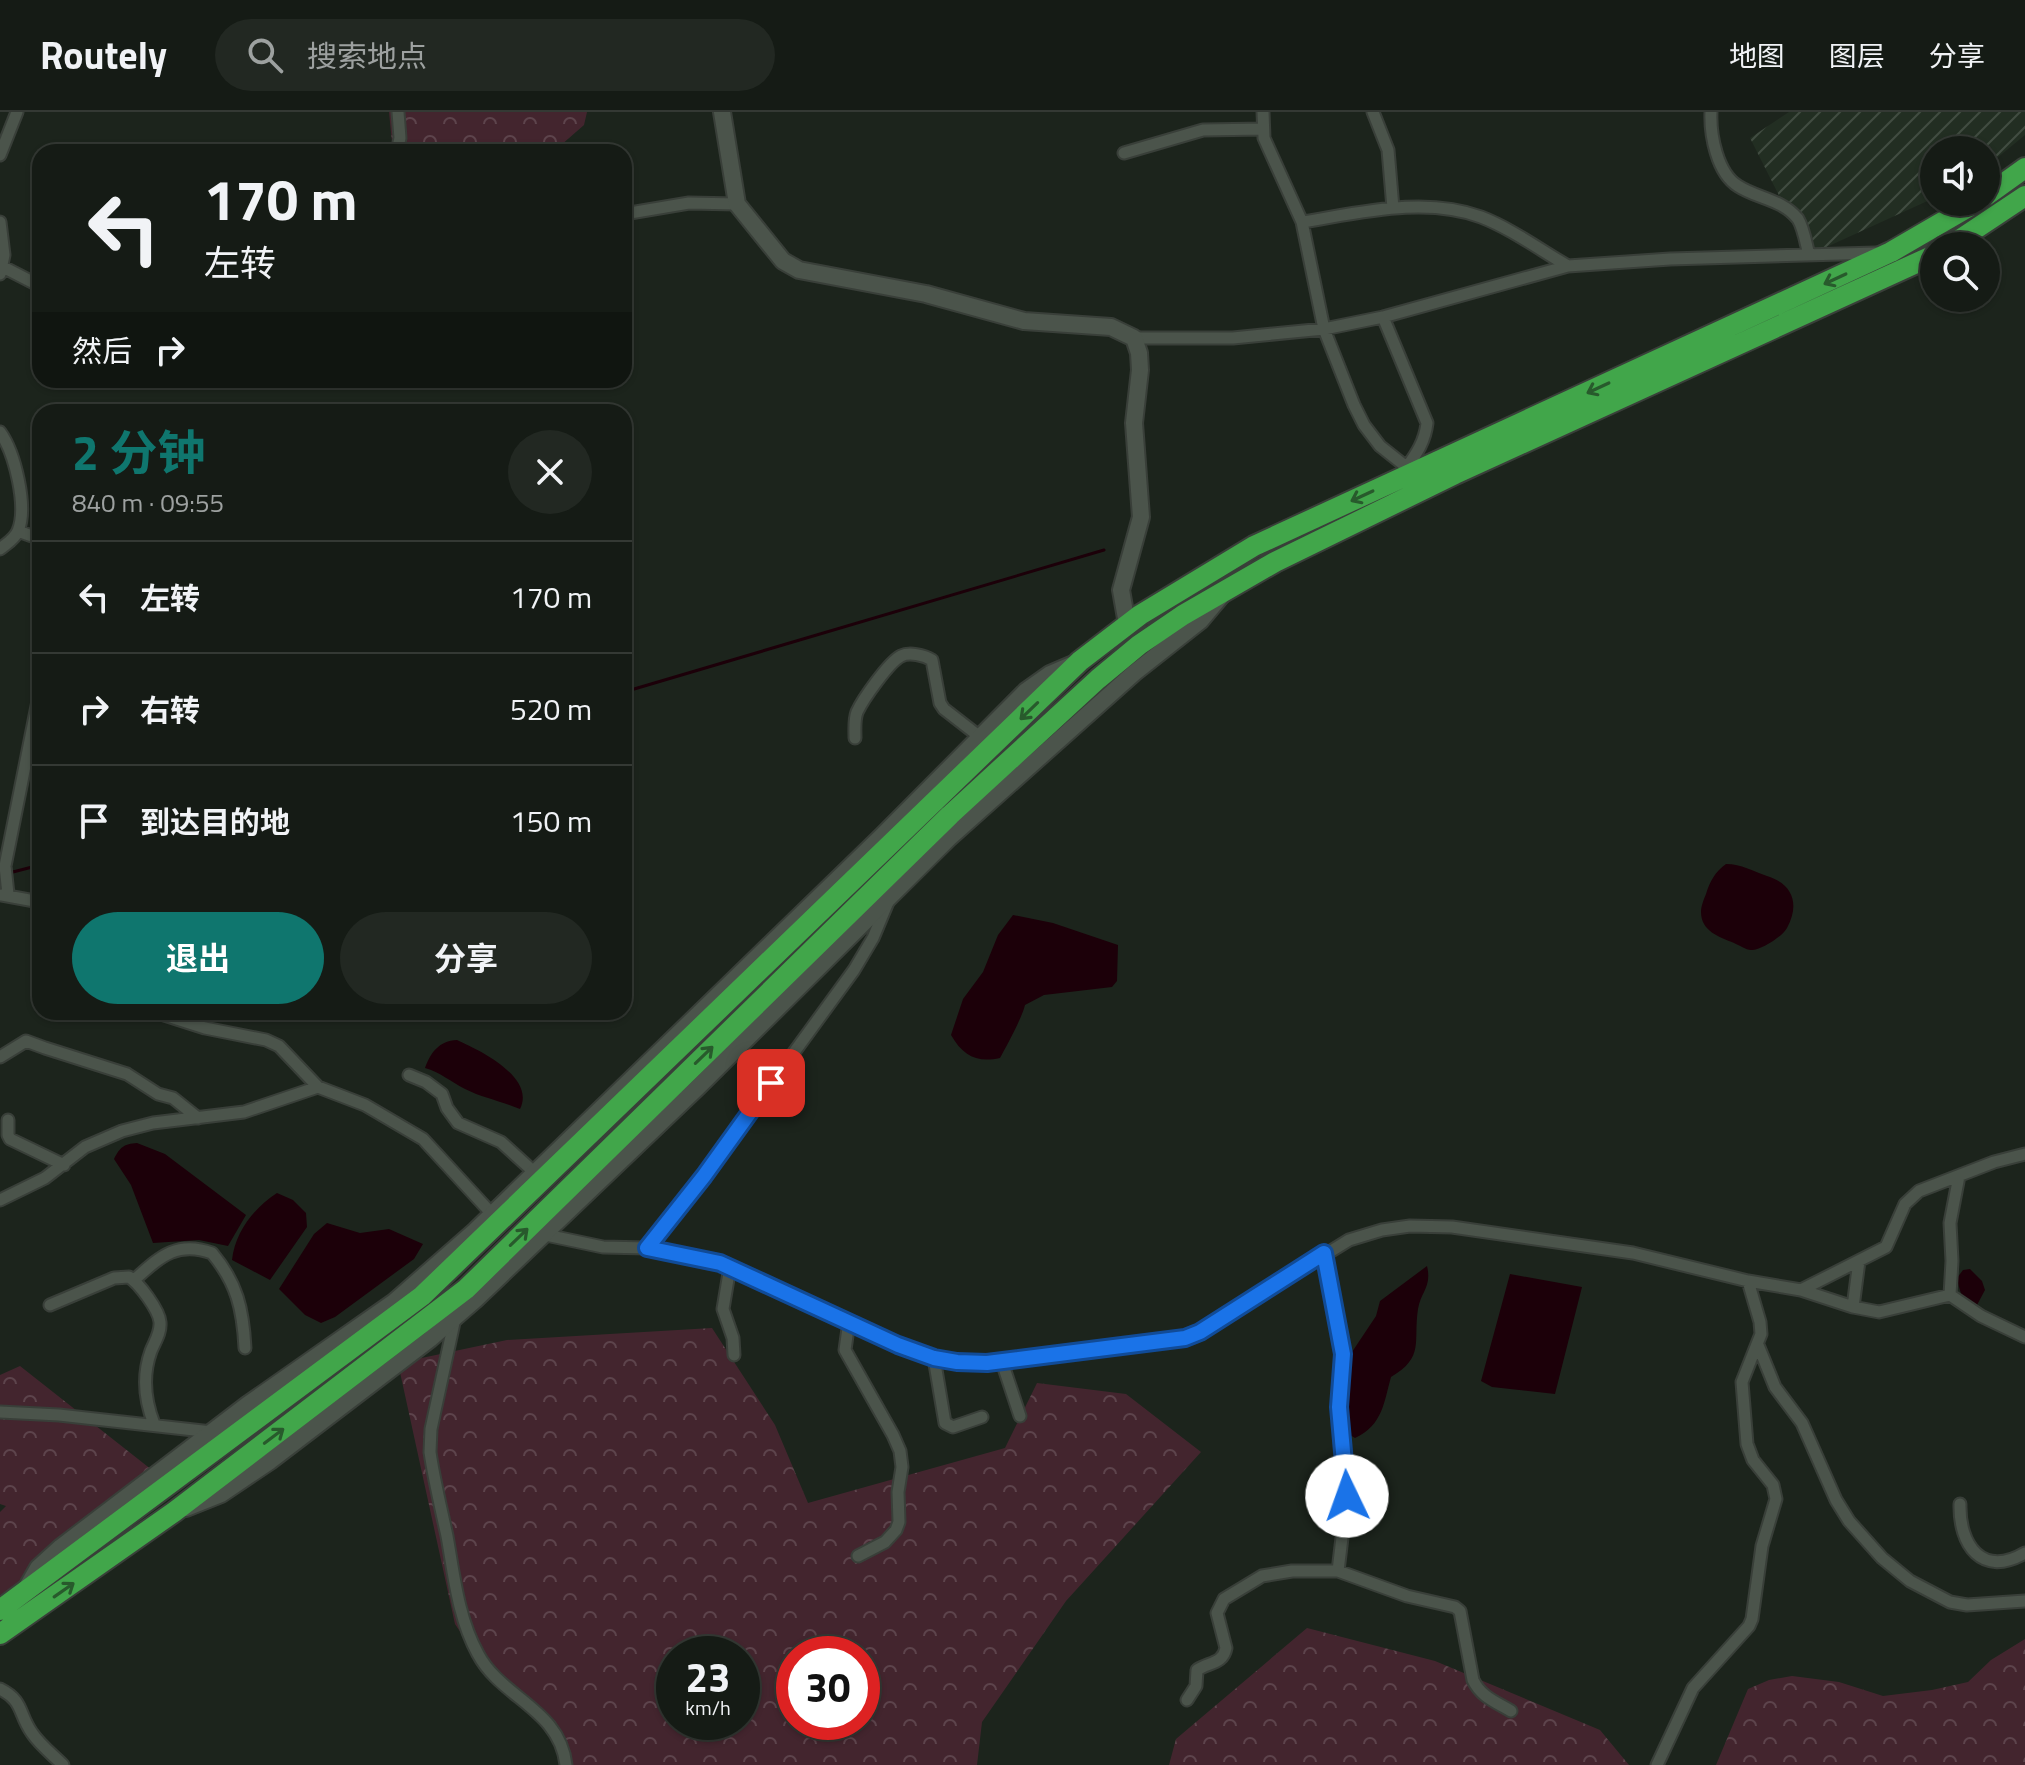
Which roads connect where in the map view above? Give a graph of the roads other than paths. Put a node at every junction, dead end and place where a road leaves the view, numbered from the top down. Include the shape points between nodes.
1 (17, 112) edge
2 (398, 112) edge
3 (722, 112) edge
4 (1263, 112) edge
5 (1373, 112) edge
6 (1711, 112) edge
7 (1263, 129) junction
8 (399, 144) edge
9 (1124, 153) dead end
10 (0, 155) edge
11 (2025, 168) edge
12 (2000, 186) edge
13 (2025, 196) edge
14 (737, 204) junction
15 (1393, 208) junction
16 (632, 213) edge
17 (1953, 216) edge
18 (0, 222) edge
19 (1302, 222) junction
20 (1971, 232) edge
21 (1891, 252) junction
22 (1809, 255) junction
23 (1920, 261) edge
24 (1568, 266) junction
25 (1, 270) edge
26 (32, 283) edge
27 (1383, 317) junction
28 (1324, 329) junction
29 (1134, 338) junction
30 (0, 432) edge
31 (1410, 470) junction
32 (18, 531) junction
33 (32, 536) edge
34 (0, 549) edge
35 (1228, 589) junction
36 (1127, 624) junction
37 (1080, 661) junction
38 (32, 731) edge
39 (980, 737) junction
40 (855, 738) dead end
41 (5, 891) edge
42 (889, 898) junction
43 (32, 899) edge
44 (180, 1020) edge
45 (0, 1057) edge
46 (409, 1075) dead end
47 (318, 1087) junction
48 (198, 1118) junction
49 (8, 1120) dead end
50 (2025, 1154) edge
51 (64, 1165) junction
52 (534, 1172) junction
53 (1959, 1176) junction
54 (0, 1200) edge
55 (492, 1214) junction
56 (546, 1235) junction
57 (647, 1248) junction
58 (1324, 1253) junction
59 (1859, 1261) junction
60 (730, 1267) junction
61 (134, 1280) junction
62 (1748, 1281) junction
63 (1801, 1290) junction
64 (1950, 1295) junction
65 (50, 1305) dead end
66 (1853, 1307) junction
67 (455, 1317) junction
68 (849, 1321) junction
69 (2025, 1337) edge
70 (1758, 1345) junction
71 (245, 1348) dead end
72 (734, 1355) dead end
73 (934, 1358) junction
74 (1002, 1362) junction
75 (0, 1412) edge
76 (1020, 1416) dead end
77 (982, 1417) dead end
78 (154, 1424) junction
79 (212, 1432) junction
80 (1960, 1504) dead end
81 (174, 1512) junction
82 (2025, 1553) edge
83 (858, 1556) dead end
84 (1338, 1571) junction
85 (23, 1594) junction
86 (2025, 1601) edge
87 (0, 1610) edge
88 (0, 1634) edge
89 (0, 1689) edge
90 (1187, 1700) dead end
91 (1511, 1711) dead end
92 (63, 1765) edge
93 (566, 1765) edge
94 (1657, 1765) edge

1 - 10 street
2 - 8 street
3 - 14 street
4 - 7 street
5 - 15 street via 1388,150
6 - 22 street via 1720,165 1737,186 1782,204 1794,215
7 - 9 street via 1203,130
7 - 19 street via 1269,154
11 - 12 highway
13 - 20 highway
14 - 16 street via 689,203
14 - 29 street via 783,261 799,270 926,294 1024,321 1111,327
15 - 19 street
15 - 24 street via 1481,217
17 - 21 highway
18 - 25 street
19 - 28 street
21 - 22 street
21 -> 31 highway
22 - 24 street
23 - 35 highway via 1455,474
24 - 27 street
25 - 26 street
27 - 28 street
27 - 31 street via 1427,423
28 - 29 street via 1233,338
28 - 31 street via 1364,425
29 - 36 street via 1140,370 1134,423 1141,517 1121,590
30 - 32 street via 15,465 21,506
31 -> 36 highway via 1254,546
32 - 33 street
32 - 34 street
35 - 42 street via 1200,621 1122,683
81 -> 35 highway via 466,1289 950,815 1098,679 1183,615
36 - 37 highway
37 - 39 street via 1037,682
37 -> 85 highway via 422,1296
38 - 41 street via 5,866
39 - 40 street via 940,703 932,660 905,655 861,705
39 - 52 street
41 - 43 street
42 - 56 street
42 - 57 street via 854,970
44 - 47 street via 279,1046
45 - 48 street via 26,1041 37,1043 127,1074
46 - 52 street via 442,1094 458,1123 501,1142
47 - 48 street via 244,1112
47 - 55 street via 365,1105 423,1139
48 - 51 street via 122,1131 85,1147
49 - 51 street via 10,1139
50 - 53 street
51 - 54 street
52 - 55 street
53 - 59 street via 1912,1196 1886,1247
53 - 64 street via 1950,1223
55 - 79 street via 394,1302
56 - 57 street via 603,1247
56 - 67 street
57 - 60 street
58 - 62 street via 1382,1230 1452,1227 1633,1253
58 - 74 street via 1185,1338
58 - 84 street via 1343,1354 1339,1407 1347,1496
59 - 63 street
59 - 66 street
60 - 68 street
60 - 72 street via 723,1309
61 - 65 street via 114,1278
61 - 71 street via 176,1250 189,1247 212,1253 244,1314
61 - 78 street via 160,1319 145,1385 145,1403
62 - 63 street
62 - 70 street via 1760,1322
63 - 66 street
64 - 66 street via 1879,1312
64 - 69 street
67 - 81 street via 270,1461 221,1494
67 - 93 street via 430,1452 457,1594 476,1652 489,1671 548,1721
68 - 73 street
68 - 83 street via 845,1350 893,1435 902,1467 896,1530
70 - 86 street via 1775,1387 1802,1423 1836,1500 1882,1558 1910,1581 1950,1602
70 - 94 street via 1742,1382 1747,1444 1776,1499 1762,1546 1754,1611 1749,1626 1693,1688
73 - 74 street
73 - 77 street via 945,1423 953,1427
74 - 76 street
75 - 78 street
78 - 79 street
79 - 85 street via 46,1559
80 - 82 street via 1963,1536 1979,1557 2007,1561
88 -> 81 highway
84 - 90 street via 1262,1576 1224,1599 1217,1613 1225,1654 1195,1673 1196,1686
84 - 91 street via 1460,1611 1477,1689
85 - 87 highway
89 - 92 street via 18,1701 35,1737

